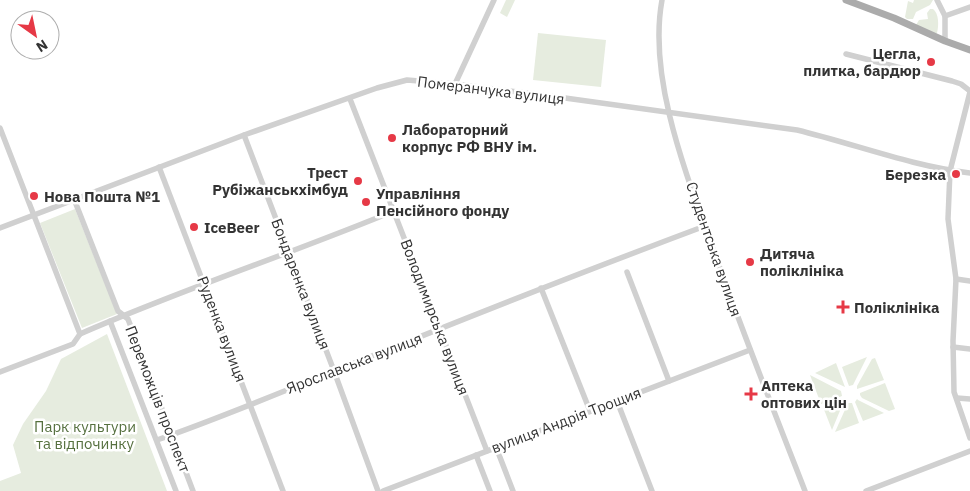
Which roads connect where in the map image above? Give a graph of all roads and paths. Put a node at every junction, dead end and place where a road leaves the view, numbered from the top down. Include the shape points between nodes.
1 (494, 0) edge
2 (662, 0) edge
3 (846, 0) edge
4 (937, 0) edge
5 (970, 7) edge
6 (945, 16) junction
7 (944, 41) junction
8 (970, 50) edge
9 (846, 54) dead end
10 (456, 84) junction
11 (970, 92) edge
12 (350, 98) junction
13 (667, 111) junction
14 (0, 128) edge
15 (244, 135) junction
16 (159, 167) junction
17 (950, 171) junction
18 (970, 173) edge
19 (74, 199) junction
20 (394, 212) junction
21 (33, 214) junction
22 (704, 226) junction
23 (0, 228) edge
24 (289, 252) junction
25 (627, 272) dead end
26 (956, 279) junction
27 (970, 281) edge
28 (204, 284) junction
29 (541, 288) junction
30 (124, 315) junction
31 (110, 321) junction
32 (439, 330) junction
33 (80, 334) junction
34 (953, 347) junction
35 (970, 349) edge
36 (750, 350) junction
37 (334, 371) junction
38 (0, 372) edge
39 (669, 381) junction
40 (956, 398) junction
41 (970, 399) edge
42 (617, 401) junction
43 (251, 404) junction
44 (590, 411) junction
45 (172, 435) junction
46 (970, 438) edge
47 (157, 440) junction
48 (496, 448) junction
49 (487, 451) junction
50 (970, 451) edge
51 (476, 455) junction
52 (176, 491) edge
53 (193, 491) edge
54 (283, 491) edge
55 (378, 491) edge
56 (383, 491) edge
57 (490, 491) edge
58 (513, 491) edge
59 (652, 491) edge
60 (805, 491) edge
61 (866, 491) edge

1 - 10 street
2 - 13 street, Студентська вулиця via 658,22
3 - 7 main road
4 - 6 street
5 - 6 street
6 - 7 street
7 - 8 main road
9 - 11 street via 952,81
10 - 12 street, Померанчука вулиця via 407,80
10 - 13 street, Померанчука вулиця
11 - 17 street
12 - 15 street, Померанчука вулиця
12 - 20 street, Володимирська вулиця
13 - 17 street, Померанчука вулиця via 797,130
13 - 22 street, Студентська вулиця
14 - 21 street
15 - 16 street, Померанчука вулиця
15 - 24 street, Бондаренка вулиця
16 - 19 street, Померанчука вулиця
16 - 28 street, Руденка вулиця
17 - 18 street, Померанчука вулиця
17 - 26 street via 948,219
19 - 21 street, Померанчука вулиця
19 - 30 street, Переможців проспект via 118,311
20 - 24 street
20 - 32 street, Володимирська вулиця
21 - 23 street, Померанчука вулиця
21 - 33 street
22 - 29 street, Ярославська вулиця
22 - 36 street, Студентська вулиця
24 - 28 street
24 - 37 street, Бондаренка вулиця
25 - 39 street
26 - 27 street
26 - 34 street
28 - 30 street
28 - 43 street, Руденка вулиця
29 - 32 street, Ярославська вулиця
29 - 44 street
30 - 31 street
30 - 45 street, Переможців проспект
31 - 33 street, Переможців проспект
31 - 47 street, Переможців проспект
32 - 37 street, Ярославська вулиця
32 - 49 street, Володимирська вулиця
33 - 38 street, Переможців проспект via 73,344
34 - 35 street
34 - 40 street
36 - 39 street, вулиця Андрія Трощия
36 - 60 street, Студентська вулиця
37 - 43 street, Ярославська вулиця
37 - 55 street, Бондаренка вулиця
39 - 42 street, вулиця Андрія Трощия
40 - 41 street
40 - 46 street
42 - 44 street, вулиця Андрія Трощия
42 - 59 street
43 - 45 street, Ярославська вулиця
43 - 54 street, Руденка вулиця
44 - 48 street, вулиця Андрія Трощия
45 - 47 street, Ярославська вулиця
45 - 53 street, Переможців проспект
47 - 52 street, Переможців проспект
48 - 49 street, вулиця Андрія Трощия
48 - 58 street
49 - 51 street, вулиця Андрія Трощия
50 - 61 street
51 - 56 street, вулиця Андрія Трощия
51 - 57 street

